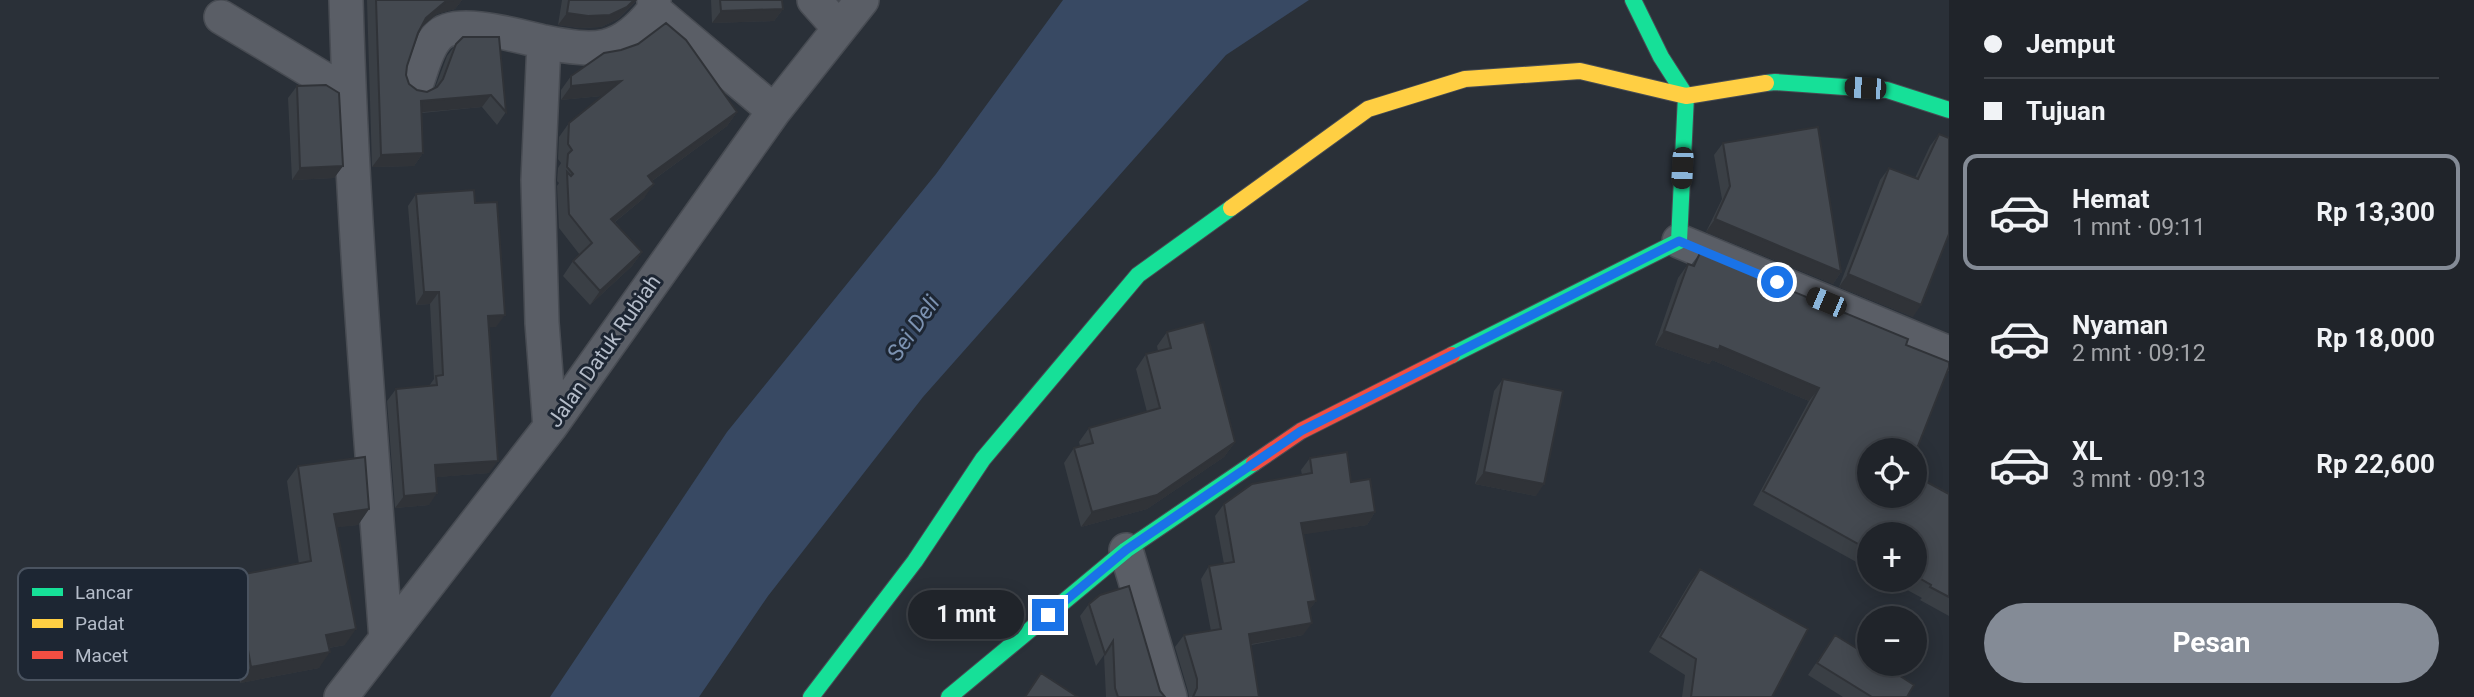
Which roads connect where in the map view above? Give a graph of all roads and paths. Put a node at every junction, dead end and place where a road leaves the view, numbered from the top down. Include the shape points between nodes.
1 (346, 0) edge
2 (814, 0) edge
3 (862, 0) edge
4 (1633, 0) edge
5 (654, 5) edge
6 (221, 17) dead end
7 (839, 28) junction
8 (544, 42) junction
9 (416, 85) edge
10 (349, 94) junction
11 (1686, 96) junction
12 (1949, 110) edge
13 (774, 111) junction
14 (1679, 241) junction
15 (1949, 353) edge
16 (551, 427) junction
17 (1126, 550) junction
18 (386, 639) junction
19 (341, 697) edge
20 (811, 697) edge
21 (949, 697) edge
22 (1170, 697) edge

1 - 10 street
2 - 7 street
3 - 7 street, Jalan Datuk Rubiah
4 - 11 street
5 - 8 street via 626,40 603,48
5 - 13 street
6 - 10 street
7 - 13 street, Jalan Datuk Rubiah
8 - 9 street via 487,29 450,29 431,47
8 - 16 street via 538,180 542,323
10 - 18 street
11 - 12 street via 1775,82 1887,90
11 - 14 street
11 - 20 street via 1580,71 1465,79 1368,109 1138,275 983,459 915,561
13 - 16 street, Jalan Datuk Rubiah
14 - 15 street
14 - 17 street via 1301,431
16 - 18 street, Jalan Datuk Rubiah
17 - 21 street
17 - 22 street
18 - 19 street, Jalan Datuk Rubiah

